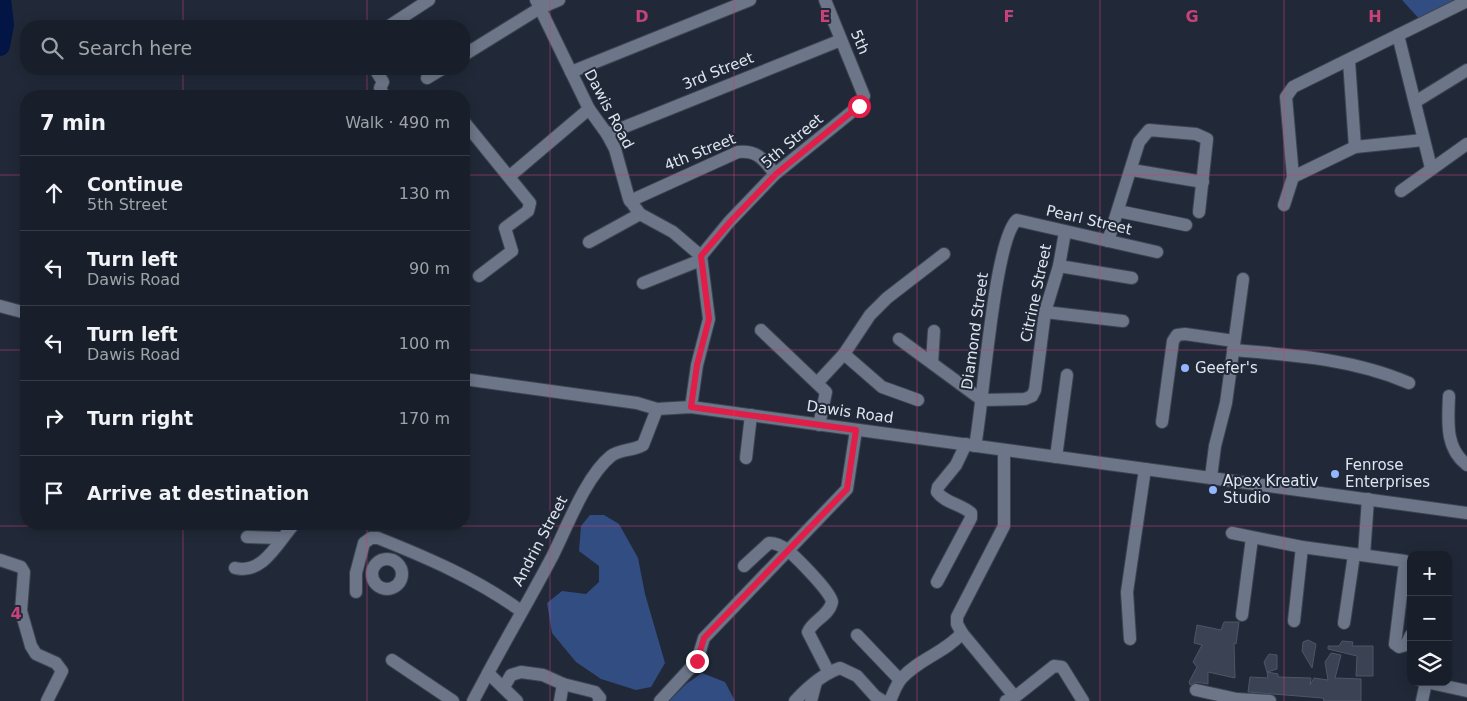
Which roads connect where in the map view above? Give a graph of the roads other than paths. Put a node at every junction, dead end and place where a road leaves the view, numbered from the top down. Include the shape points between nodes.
1 (429, 0) edge
2 (560, 0) edge
3 (750, 0) edge
4 (825, 0) edge
5 (1467, 1) edge
6 (538, 4) edge
7 (398, 20) edge
8 (1398, 35) junction
9 (841, 40) junction
10 (470, 51) edge
11 (1349, 61) junction
12 (1467, 70) edge
13 (571, 72) junction
14 (379, 75) edge
15 (432, 75) edge
16 (427, 78) dead end
17 (380, 90) edge
18 (864, 96) joint
19 (1416, 102) junction
20 (589, 109) junction
21 (470, 130) edge
22 (607, 134) junction
23 (1423, 140) junction
24 (1467, 144) edge
25 (1354, 147) junction
26 (1431, 168) junction
27 (1132, 170) junction
28 (776, 174) junction
29 (510, 176) junction
30 (1293, 176) junction
31 (1204, 182) junction
32 (1401, 191) dead end
33 (630, 201) junction
34 (1284, 205) dead end
35 (1118, 211) junction
36 (1199, 212) dead end
37 (640, 214) junction
38 (1014, 222) joint
39 (1186, 226) dead end
40 (1065, 232) junction
41 (1108, 241) junction
42 (588, 242) dead end
43 (1157, 252) dead end
44 (944, 254) dead end
45 (701, 258) junction
46 (1058, 266) junction
47 (479, 276) dead end
48 (1132, 278) dead end
49 (1242, 279) dead end
50 (643, 283) dead end
51 (0, 306) edge
52 (20, 311) edge
53 (1045, 312) junction
54 (1123, 321) dead end
55 (761, 330) dead end
56 (934, 331) dead end
57 (899, 339) dead end
58 (1234, 345) junction
59 (844, 354) junction
60 (932, 363) junction
61 (1067, 375) dead end
62 (470, 379) edge
63 (817, 383) junction
64 (1409, 383) dead end
65 (1449, 396) dead end
66 (918, 400) dead end
67 (982, 400) junction
68 (691, 407) junction
69 (657, 409) junction
70 (751, 415) junction
71 (1162, 422) dead end
72 (819, 425) junction
73 (856, 430) junction
74 (970, 445) junction
75 (1004, 450) junction
76 (1056, 457) junction
77 (746, 458) dead end
78 (1467, 465) edge
79 (1145, 469) junction
80 (1211, 477) junction
81 (1368, 499) junction
82 (1467, 513) edge
83 (288, 530) edge
84 (1232, 534) dead end
85 (247, 537) dead end
86 (281, 538) junction
87 (1252, 538) junction
88 (402, 547) junction
89 (1302, 547) junction
90 (788, 550) junction
91 (1359, 555) junction
92 (0, 560) edge
93 (394, 560) dead end
94 (1405, 561) junction
95 (1407, 565) edge
96 (744, 566) dead end
97 (235, 568) dead end
98 (938, 582) dead end
99 (356, 592) dead end
100 (521, 611) junction
101 (1242, 615) dead end
102 (1294, 621) dead end
103 (1344, 623) dead end
104 (962, 634) junction
105 (858, 635) dead end
106 (1130, 639) dead end
107 (1408, 641) edge
108 (392, 660) dead end
109 (488, 673) junction
110 (829, 673) junction
111 (900, 680) junction
112 (816, 682) junction
113 (563, 684) junction
114 (504, 686) junction
115 (1425, 686) edge
116 (1444, 686) edge
117 (1196, 690) dead end
118 (1467, 691) edge
119 (1010, 699) edge
120 (48, 701) edge
121 (453, 701) edge
122 (472, 701) edge
123 (517, 701) edge
124 (560, 701) edge
125 (599, 701) edge
126 (660, 701) edge
127 (795, 701) edge
128 (811, 701) edge
129 (883, 701) edge
130 (890, 701) edge
131 (1083, 701) edge
132 (1270, 701) edge
133 (1422, 701) edge

1 - 7 street
2 - 6 street
3 - 13 street
4 - 9 street, 5th
5 - 8 street
6 - 10 street
6 - 13 street, Dawis Road
8 - 11 street
8 - 19 street
9 - 18 street, 5th
9 - 22 street, 3rd Street
11 - 25 street
11 - 30 street via 1294,87 1286,97
12 - 19 street
13 - 20 street, Dawis Road
14 - 17 street via 383,82
15 - 16 street
18 - 28 street, 5th Street via 859,106
19 - 23 street
20 - 22 street, Dawis Road
20 - 29 street
21 - 29 street
22 - 33 street, Dawis Road
23 - 25 street
23 - 26 street
24 - 26 street
25 - 30 street
26 - 32 street
27 - 31 street
27 - 31 street via 1139,142 1146,131 1156,129 1196,134 1209,144
27 - 35 street
28 - 33 street, 4th Street via 761,156 750,151 738,152
28 - 45 street, 5th Street
29 - 47 street via 530,207 505,228 512,247 510,254
30 - 34 street
31 - 36 street
33 - 37 street, Dawis Road
35 - 39 street
35 - 41 street
37 - 42 street
37 - 45 street, Dawis Road via 673,232
38 - 40 street, Pearl Street via 1017,220
38 - 67 street, Diamond Street via 1005,244 989,334
40 - 41 street, Pearl Street
40 - 46 street, Citrine Street
41 - 43 street, Pearl Street
44 - 59 street via 870,315
45 - 50 street
45 - 68 street via 709,319 697,365
46 - 48 street
46 - 53 street, Citrine Street
49 - 58 street
51 - 52 street
53 - 54 street
53 - 67 street, Citrine Street via 1036,390 1025,399
55 - 63 street
56 - 60 street
57 - 60 street
58 - 64 street via 1340,362
58 - 71 street via 1177,335
58 - 80 street
59 - 63 street
59 - 66 street via 882,387
60 - 67 street
61 - 76 street
62 - 69 street, Dawis Road via 637,403
63 - 72 street via 827,396
65 - 78 street via 1448,425 1454,452
67 - 74 street, Diamond Street
68 - 69 street, Dawis Road
68 - 70 street, Dawis Road
69 - 100 street, Andrin Street via 643,445 617,452 600,468
70 - 72 street, Dawis Road
70 - 77 street
72 - 73 street, Dawis Road
73 - 74 street, Dawis Road
73 - 90 street via 847,489
74 - 75 street, Dawis Road
74 - 98 street, Diamond Street via 938,487 941,497 971,513
75 - 76 street, Dawis Road
75 - 104 street via 1004,526 957,617
76 - 79 street, Dawis Road
79 - 80 street, Dawis Road
79 - 106 street via 1127,592
80 - 81 street, Dawis Road
81 - 82 street, Dawis Road
81 - 91 street
83 - 86 street
84 - 87 street
85 - 86 street
86 - 97 street via 266,560 254,568
87 - 89 street
87 - 101 street
88 - 93 street
88 - 99 street via 378,538 366,540 356,572
88 - 100 street via 441,564
89 - 91 street
89 - 102 street
90 - 96 street via 769,543
90 - 110 street via 832,597 824,616 808,632
90 - 126 street via 704,638 697,661
91 - 94 street
91 - 103 street
92 - 120 street via 21,567 24,572 21,611 31,646 36,654 56,663 62,671
94 - 95 street
94 - 107 street via 1395,644 1399,647
100 - 109 street, Andrin Street
104 - 111 street
104 - 119 street
105 - 111 street
108 - 121 street
109 - 114 street
109 - 122 street, Andrin Street
110 - 112 street
110 - 129 street via 840,668 857,676
111 - 130 street
112 - 127 street
112 - 128 street
113 - 114 street via 543,675 521,672 511,675
113 - 124 street
113 - 125 street via 595,692
114 - 123 street
115 - 133 street
116 - 118 street
117 - 132 street
119 - 131 street via 1054,666 1062,667 1067,673

